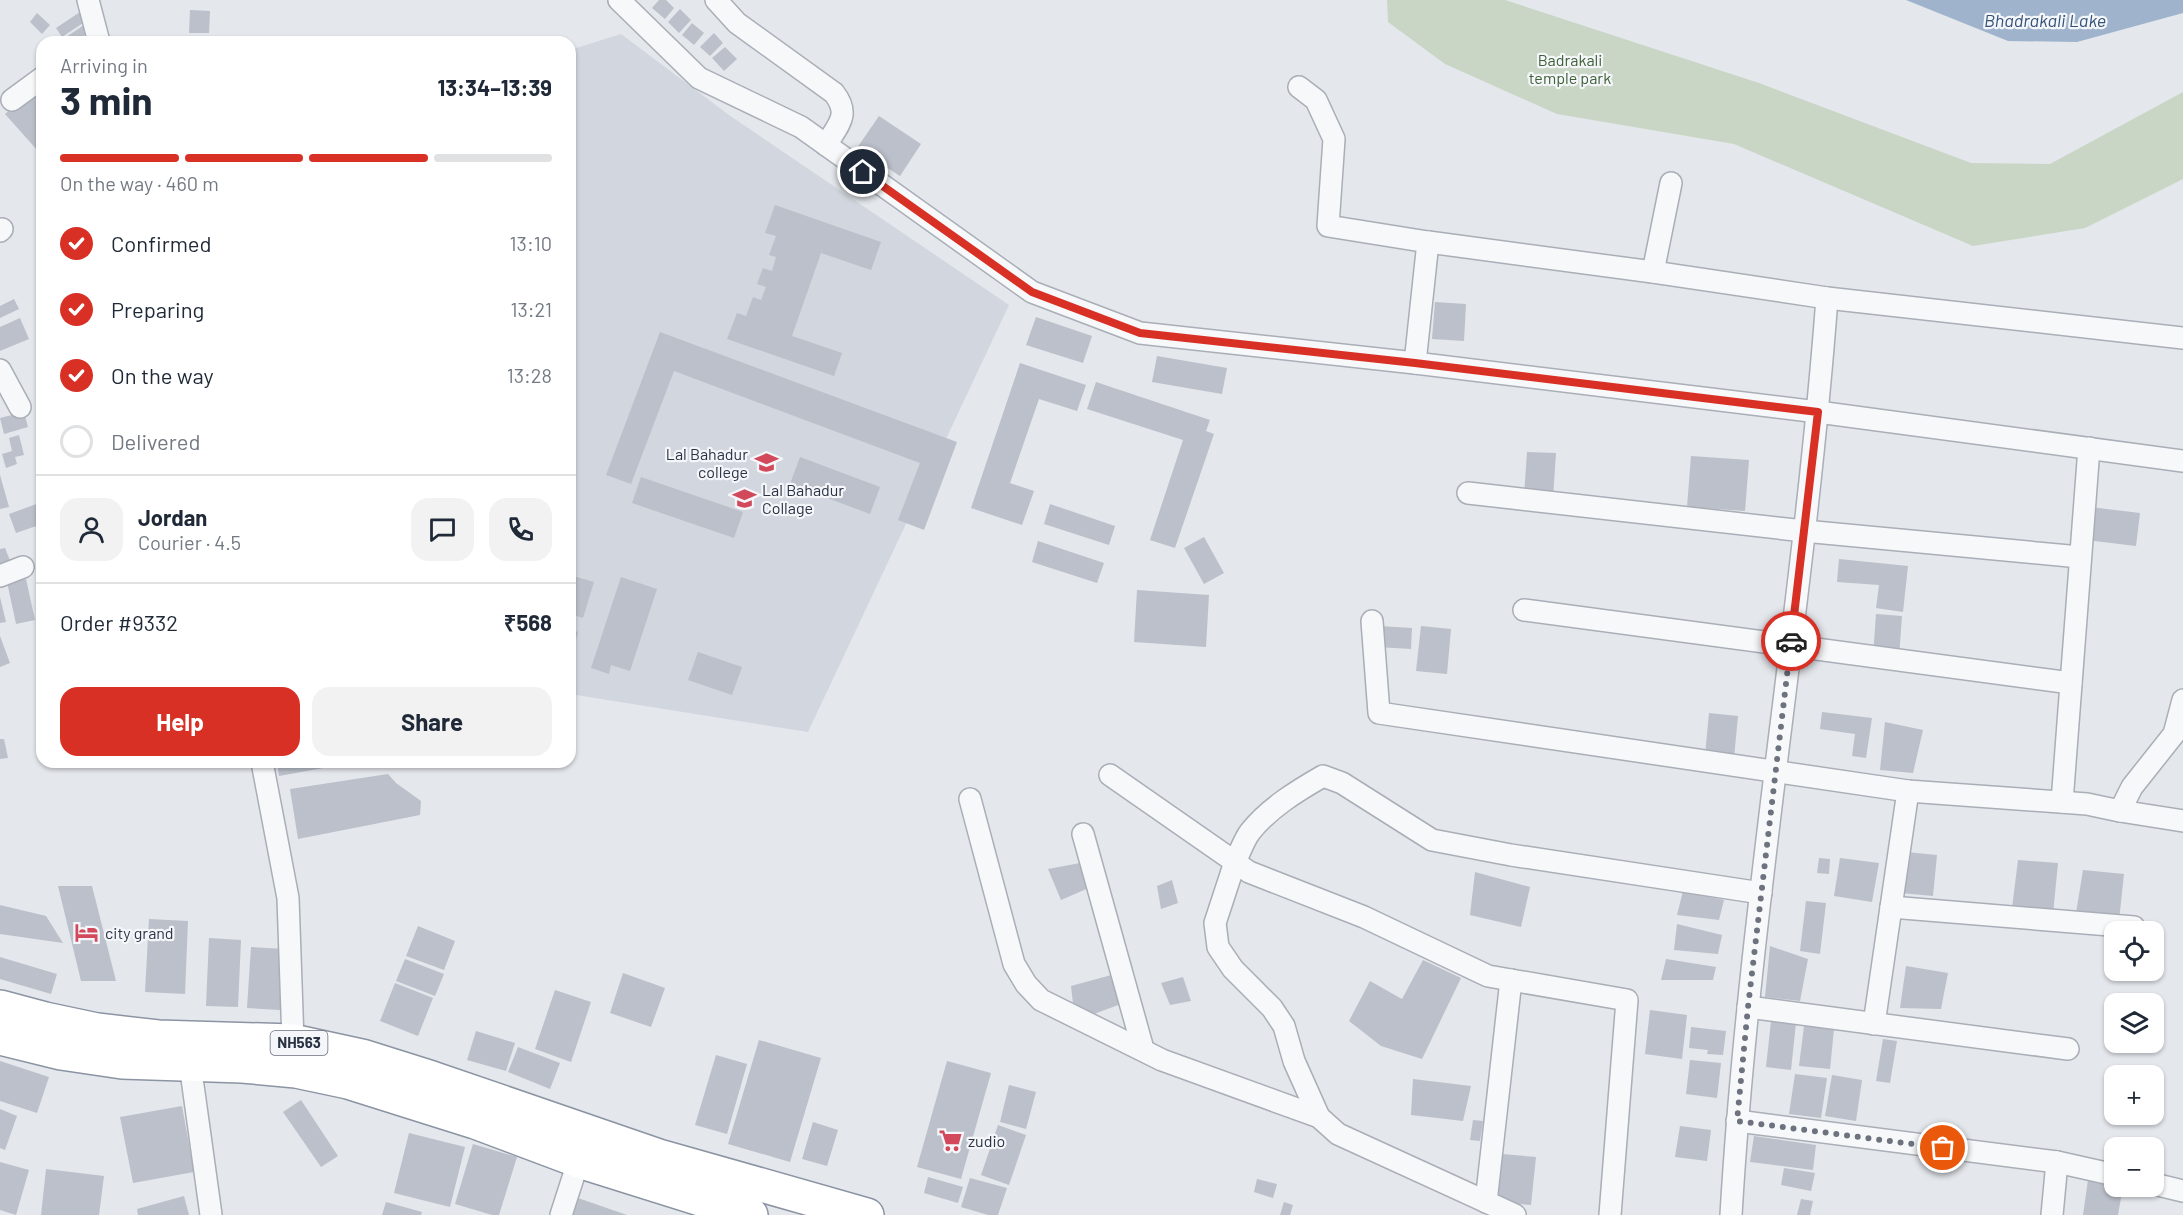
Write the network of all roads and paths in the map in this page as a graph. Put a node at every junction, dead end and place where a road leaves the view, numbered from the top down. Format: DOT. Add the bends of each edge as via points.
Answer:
graph roads {
  1 [pos="88,0"];
  2 [pos="619,0"];
  3 [pos="716,0"];
  4 [pos="96,36"];
  5 [pos="36,82"];
  6 [pos="1299,87"];
  7 [pos="12,100"];
  8 [pos="826,145"];
  9 [pos="1671,183"];
  10 [pos="1428,242"];
  11 [pos="1653,272"];
  12 [pos="1827,298"];
  13 [pos="2183,338"];
  14 [pos="1415,363"];
  15 [pos="0,370"];
  16 [pos="20,407"];
  17 [pos="1818,412"];
  18 [pos="2089,448"];
  19 [pos="2183,461"];
  20 [pos="1468,493"];
  21 [pos="1804,531"];
  22 [pos="2080,556"];
  23 [pos="23,567"];
  24 [pos="0,576"];
  25 [pos="1524,610"];
  26 [pos="1372,621"];
  27 [pos="1791,646"];
  28 [pos="2071,683"];
  29 [pos="2183,700"];
  30 [pos="263,768"];
  31 [pos="1776,772"];
  32 [pos="1110,775"];
  33 [pos="1908,792"];
  34 [pos="970,799"];
  35 [pos="2062,802"];
  36 [pos="2120,811"];
  37 [pos="2183,821"];
  38 [pos="1083,834"];
  39 [pos="1235,862"];
  40 [pos="1761,893"];
  41 [pos="1891,907"];
  42 [pos="2104,925"];
  43 [pos="1511,980"];
  44 [pos="0,1007"];
  45 [pos="1748,1007"];
  46 [pos="1874,1024"];
  47 [pos="0,1038"];
  48 [pos="293,1041"];
  49 [pos="1143,1049"];
  50 [pos="2068,1049"];
  51 [pos="190,1064"];
  52 [pos="1319,1117"];
  53 [pos="1737,1121"];
  54 [pos="584,1147"];
  55 [pos="2057,1162"];
  56 [pos="2104,1173"];
  57 [pos="2164,1186"];
  58 [pos="2183,1191"];
  59 [pos="1486,1202"];
  60 [pos="211,1215"];
  61 [pos="561,1215"];
  62 [pos="751,1215"];
  63 [pos="867,1215"];
  64 [pos="1515,1215"];
  65 [pos="1610,1215"];
  66 [pos="1731,1215"];
  67 [pos="2052,1215"];
  1 -- 4 [label="street"];
  2 -- 8 [label="street" via="699,78 801,127"];
  3 -- 8 [label="street" via="737,23 841,102 843,116"];
  5 -- 7 [label="street"];
  6 -- 10 [label="street" via="1316,100 1334,139 1328,226"];
  8 -- 14 [label="street" via="1032,292 1140,333"];
  9 -- 11 [label="street"];
  10 -- 11 [label="street"];
  10 -- 14 [label="street"];
  11 -- 12 [label="street"];
  12 -- 13 [label="street"];
  12 -- 17 [label="street"];
  14 -- 17 [label="street"];
  15 -- 16 [label="street"];
  17 -- 18 [label="street"];
  17 -- 21 [label="street"];
  18 -- 19 [label="street"];
  18 -- 22 [label="street"];
  20 -- 21 [label="street"];
  21 -- 22 [label="street"];
  21 -- 27 [label="street"];
  22 -- 28 [label="street"];
  23 -- 24 [label="street"];
  25 -- 27 [label="street"];
  26 -- 31 [label="street" via="1379,713"];
  27 -- 28 [label="street"];
  27 -- 31 [label="street"];
  28 -- 35 [label="street"];
  29 -- 36 [label="street" via="2174,734 2132,787"];
  30 -- 48 [label="street" via="288,898"];
  31 -- 33 [label="street"];
  31 -- 40 [label="street"];
  32 -- 39 [label="street"];
  33 -- 35 [label="street"];
  33 -- 41 [label="street"];
  34 -- 49 [label="street" via="1014,964 1026,984 1041,999"];
  35 -- 36 [label="street"];
  36 -- 37 [label="street"];
  38 -- 49 [label="street"];
  39 -- 40 [label="street" via="1249,833 1269,813 1323,776 1342,783 1432,840"];
  39 -- 43 [label="street" via="1249,872 1364,917 1488,976"];
  39 -- 52 [label="street" via="1215,923 1218,947 1284,1026 1294,1061"];
  40 -- 45 [label="street"];
  41 -- 42 [label="street"];
  41 -- 46 [label="street"];
  43 -- 59 [label="street"];
  43 -- 65 [label="street" via="1627,1000"];
  44 -- 48 [label="highway, NH563" via="97,1030 158,1037"];
  45 -- 46 [label="street"];
  45 -- 53 [label="street"];
  46 -- 50 [label="street"];
  47 -- 51 [label="highway, NH563" via="122,1062"];
  48 -- 54 [label="highway, NH563" via="415,1073"];
  49 -- 52 [label="street" via="1162,1060"];
  51 -- 54 [label="highway, NH563" via="296,1071 348,1082 475,1122"];
  51 -- 60 [label="street"];
  52 -- 59 [label="street" via="1338,1134"];
  53 -- 55 [label="street"];
  53 -- 66 [label="street"];
  54 -- 61 [label="street"];
  54 -- 62 [label="highway, NH563"];
  54 -- 63 [label="highway, NH563" via="659,1156"];
  55 -- 56 [label="street"];
  55 -- 67 [label="street"];
  57 -- 58 [label="street"];
  59 -- 64 [label="street"];
}
